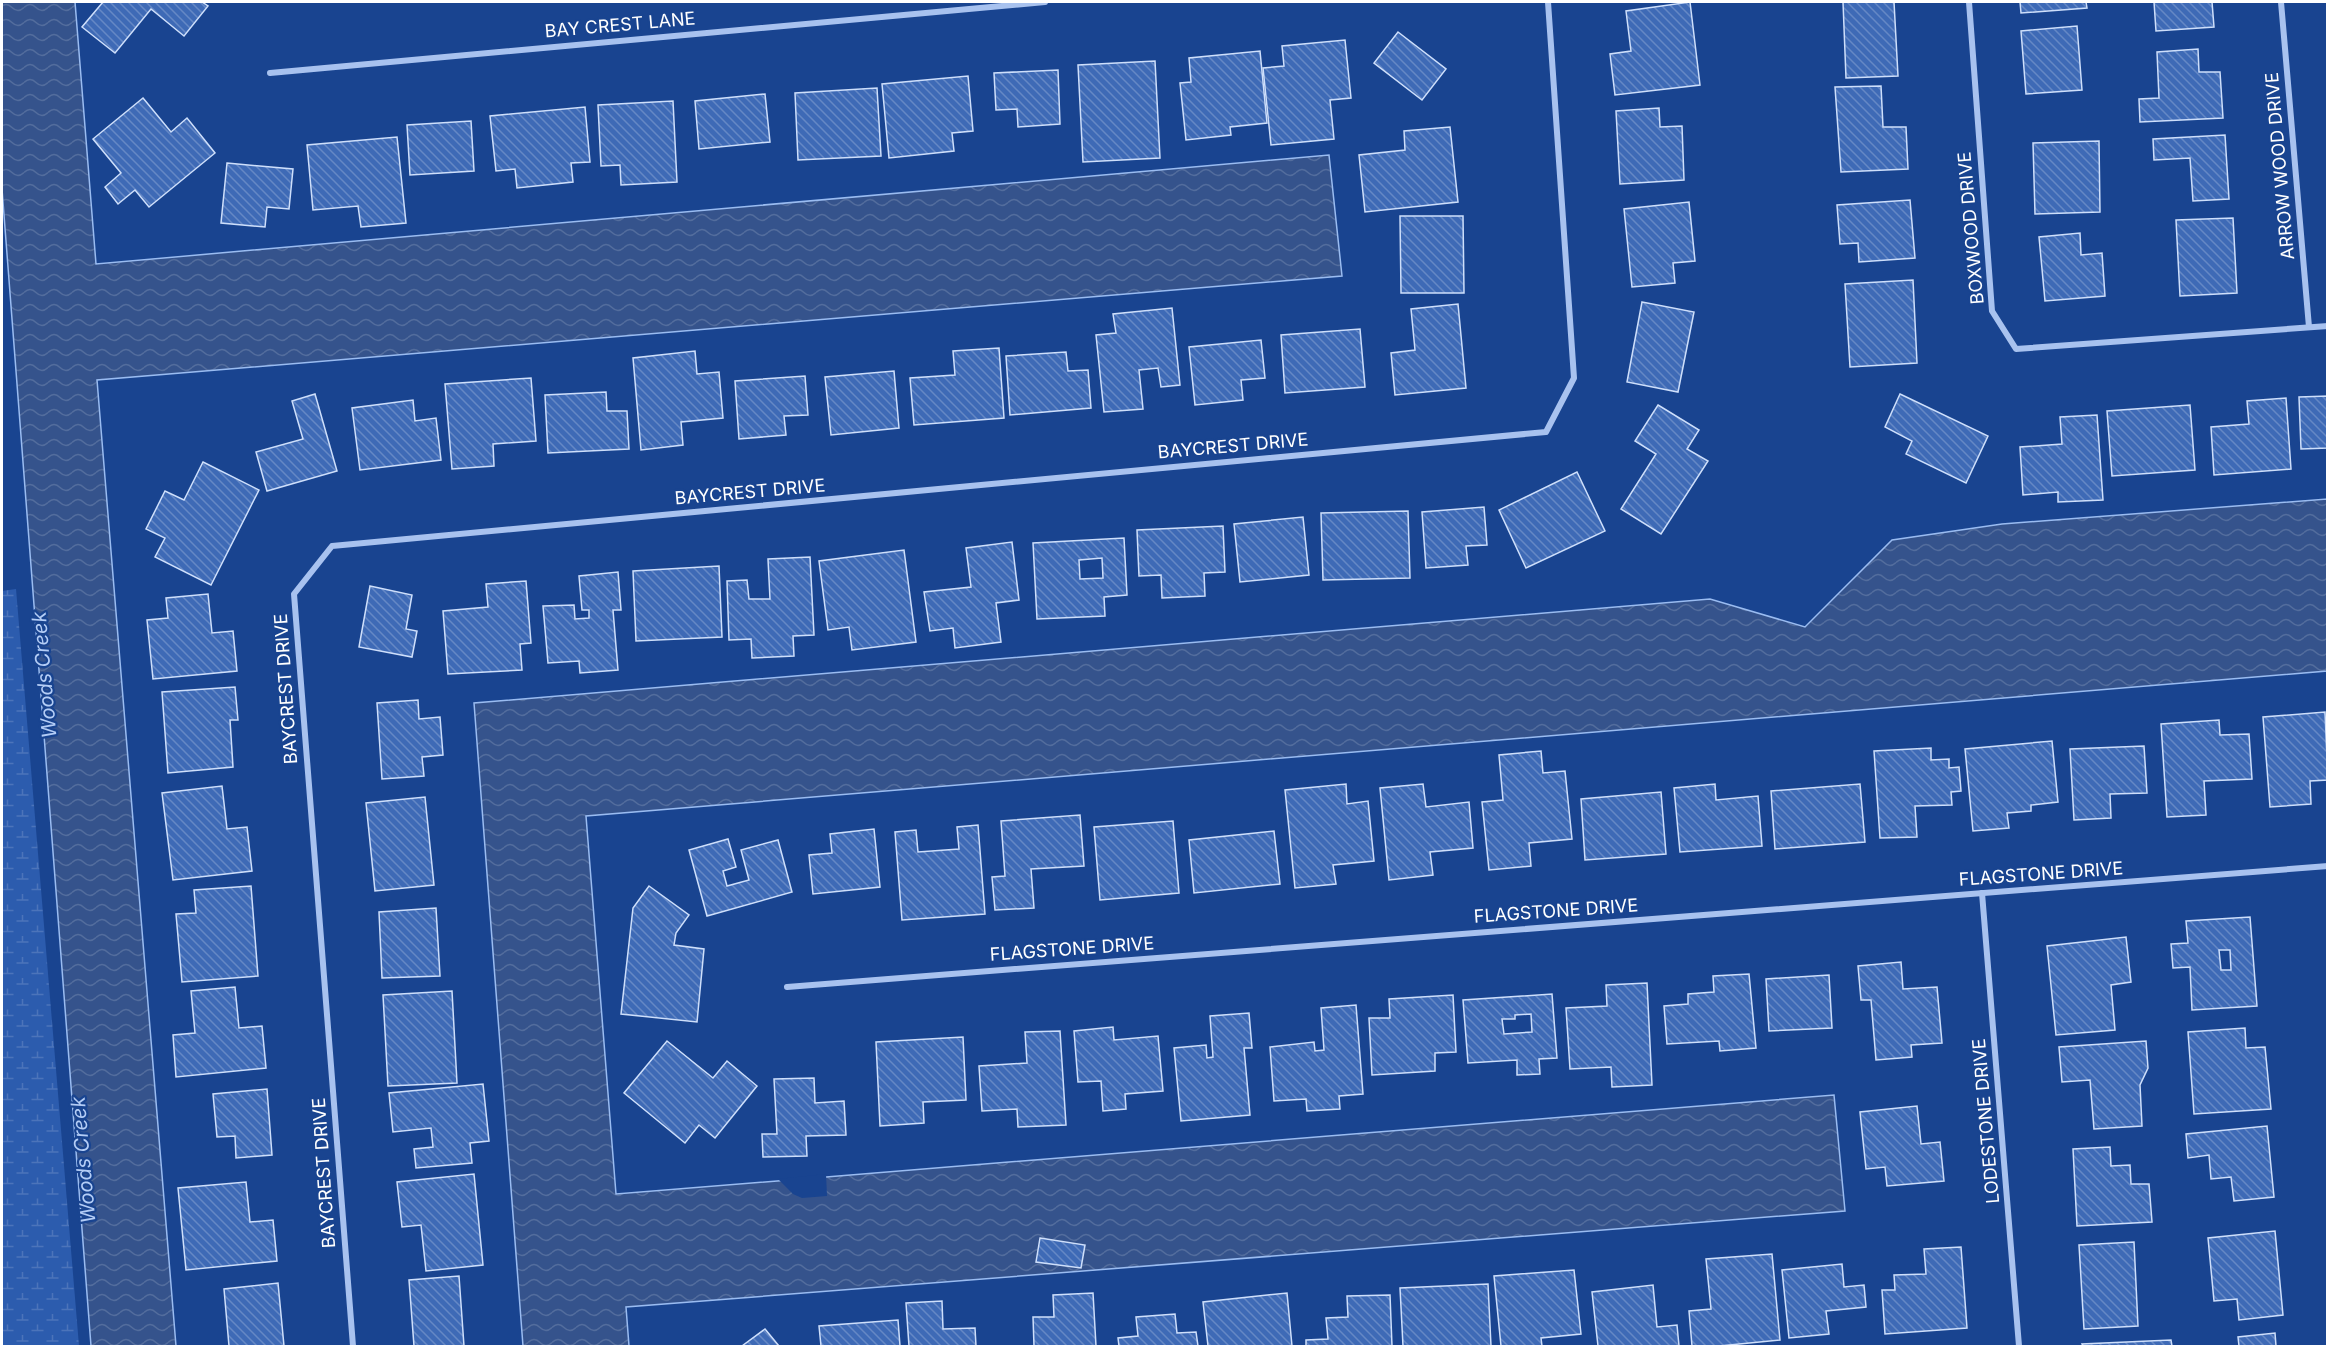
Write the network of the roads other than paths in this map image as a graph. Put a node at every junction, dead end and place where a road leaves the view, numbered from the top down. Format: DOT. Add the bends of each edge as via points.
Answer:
graph roads {
  1 [pos="1045,2"];
  2 [pos="1548,2"];
  3 [pos="1969,2"];
  4 [pos="2281,2"];
  5 [pos="270,73"];
  6 [pos="2328,326"];
  7 [pos="2309,327"];
  8 [pos="2328,867"];
  9 [pos="1982,893"];
  10 [pos="787,987"];
  11 [pos="352,1347"];
  12 [pos="2019,1347"];
  1 -- 5 [label="street, BAY CREST LANE"];
  2 -- 11 [label="street, BAYCREST DRIVE" via="1574,378 1546,432 332,546 294,594"];
  3 -- 7 [label="street, BOXWOOD DRIVE" via="1992,310 2016,349"];
  4 -- 7 [label="street, ARROW WOOD DRIVE"];
  6 -- 7 [label="street, BOXWOOD DRIVE"];
  8 -- 9 [label="street, FLAGSTONE DRIVE"];
  9 -- 10 [label="street, FLAGSTONE DRIVE"];
  9 -- 12 [label="street, LODESTONE DRIVE"];
}
